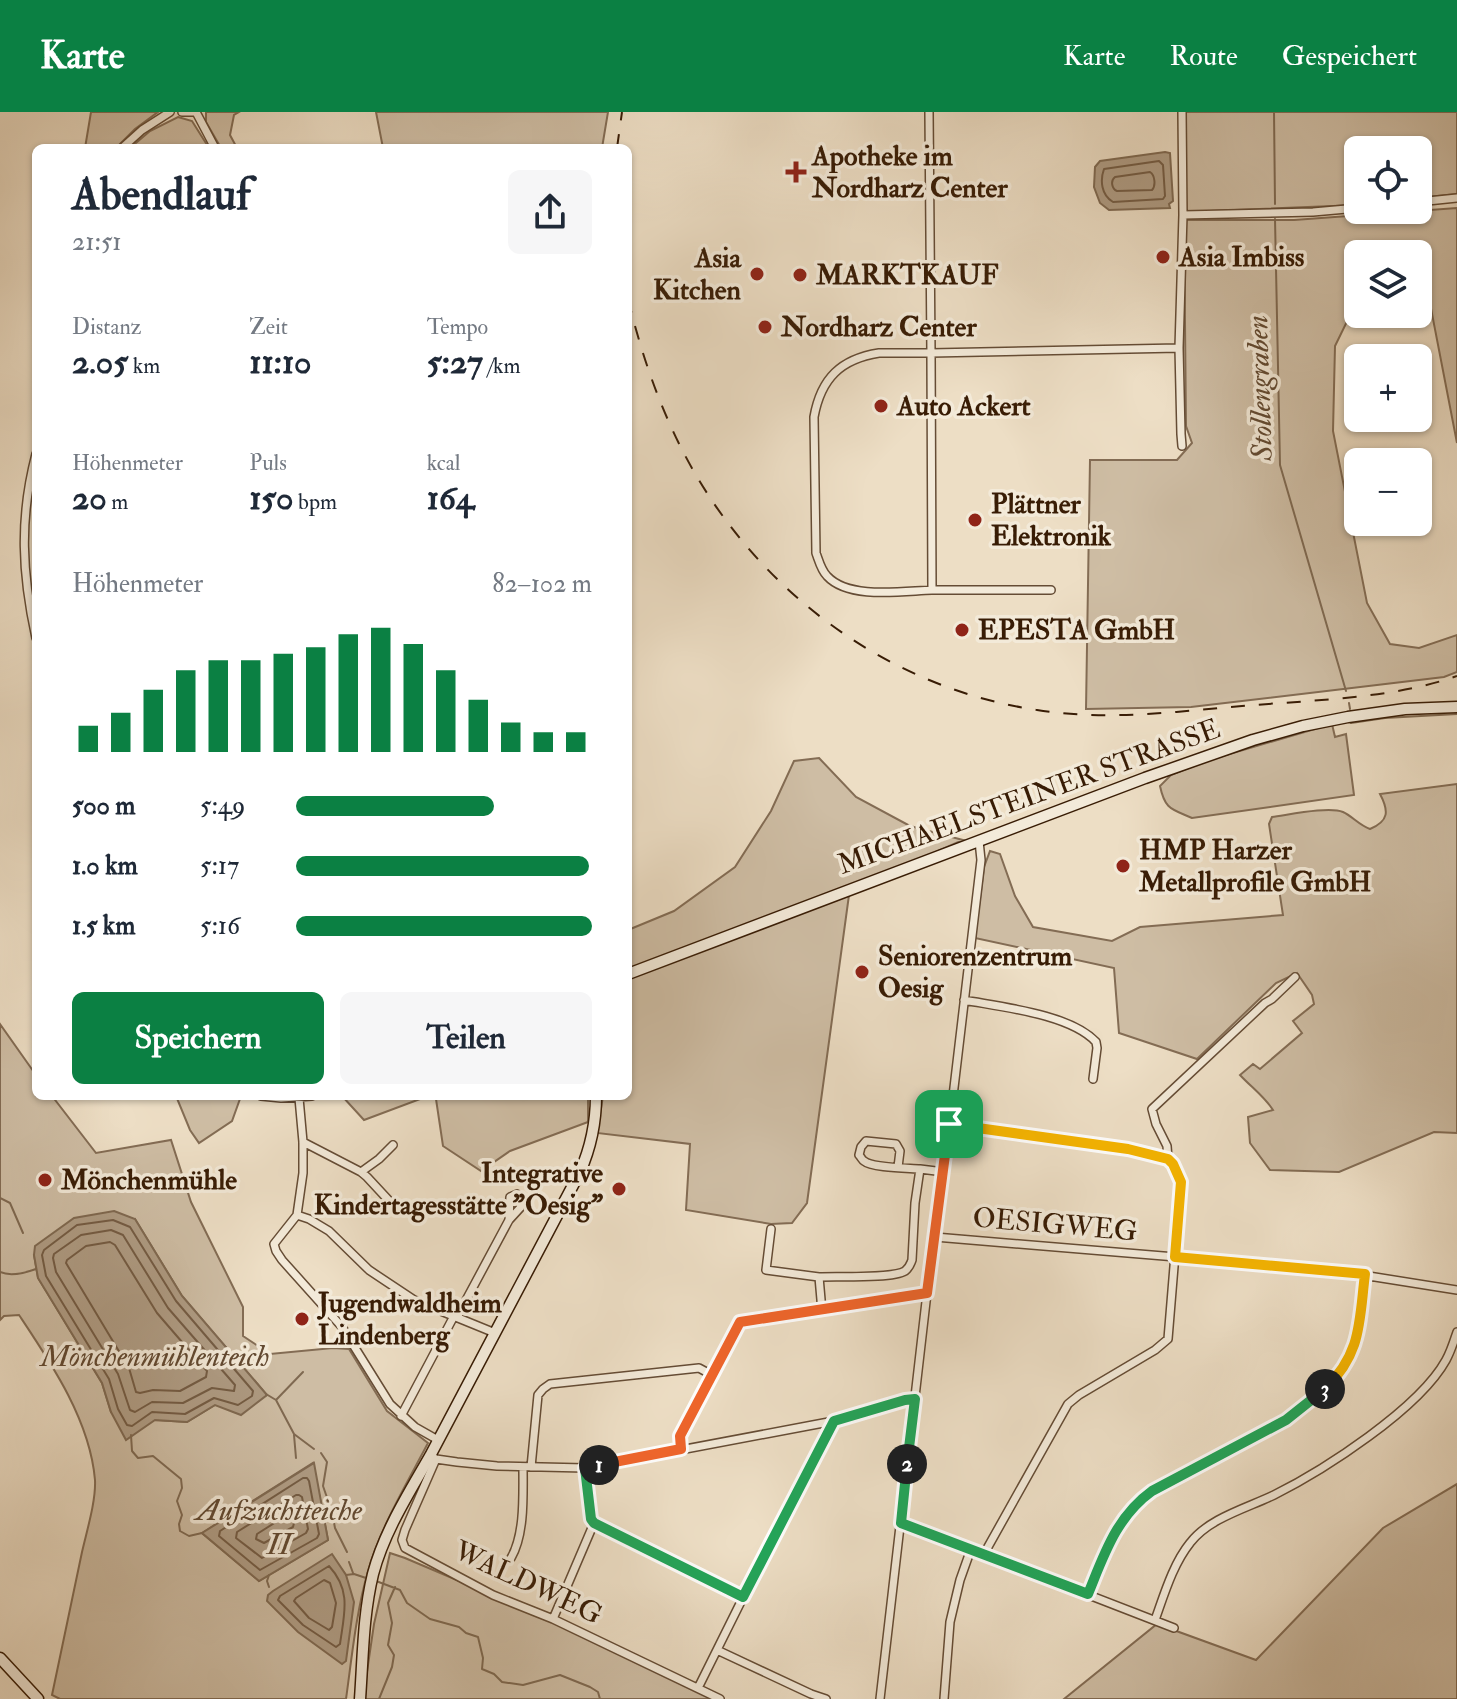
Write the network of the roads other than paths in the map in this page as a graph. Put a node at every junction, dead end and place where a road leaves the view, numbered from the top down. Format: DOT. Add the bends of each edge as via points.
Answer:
graph roads {
  1 [pos="170,112"];
  2 [pos="182,112"];
  3 [pos="196,112"];
  4 [pos="929,112"];
  5 [pos="1182,112"];
  6 [pos="126,144"];
  7 [pos="213,144"];
  8 [pos="1457,198"];
  9 [pos="1432,201"];
  10 [pos="1344,209"];
  11 [pos="1183,215"];
  12 [pos="1179,348"];
  13 [pos="931,353"];
  14 [pos="1182,446"];
  15 [pos="32,473"];
  16 [pos="932,590"];
  17 [pos="1051,590"];
  18 [pos="32,618"];
  19 [pos="1457,707"];
  20 [pos="979,841"];
  21 [pos="632,972"];
  22 [pos="1295,977"];
  23 [pos="964,1000"];
  24 [pos="1093,1079"];
  25 [pos="299,1100"];
  26 [pos="596,1100"];
  27 [pos="949,1124"];
  28 [pos="303,1142"];
  29 [pos="393,1145"];
  30 [pos="1168,1159"];
  31 [pos="898,1167"];
  32 [pos="920,1169"];
  33 [pos="361,1172"];
  34 [pos="944,1172"];
  35 [pos="393,1205"];
  36 [pos="297,1215"];
  37 [pos="509,1220"];
  38 [pos="771,1229"];
  39 [pos="935,1237"];
  40 [pos="1175,1257"];
  41 [pos="1365,1274"];
  42 [pos="819,1277"];
  43 [pos="1457,1290"];
  44 [pos="927,1293"];
  45 [pos="822,1311"];
  46 [pos="456,1316"];
  47 [pos="1457,1332"];
  48 [pos="495,1333"];
  49 [pos="712,1375"];
  50 [pos="915,1399"];
  51 [pos="401,1416"];
  52 [pos="834,1421"];
  53 [pos="681,1449"];
  54 [pos="435,1450"];
  55 [pos="527,1467"];
  56 [pos="585,1468"];
  57 [pos="594,1523"];
  58 [pos="901,1523"];
  59 [pos="971,1549"];
  60 [pos="984,1554"];
  61 [pos="511,1558"];
  62 [pos="1088,1594"];
  63 [pos="743,1597"];
  64 [pos="553,1619"];
  65 [pos="1155,1620"];
  66 [pos="1174,1628"];
  67 [pos="717,1650"];
  68 [pos="0,1658"];
  69 [pos="698,1688"];
  70 [pos="38,1699"];
  71 [pos="360,1699"];
  72 [pos="720,1699"];
  73 [pos="826,1699"];
  74 [pos="880,1699"];
  75 [pos="944,1699"];
  1 -- 6 [label="street"];
  2 -- 3 [label="street"];
  3 -- 7 [label="street"];
  4 -- 13 [label="street"];
  5 -- 11 [label="street"];
  8 -- 9 [label="street"];
  10 -- 11 [label="street"];
  11 -- 12 [label="street"];
  12 -- 13 [label="street"];
  12 -- 14 [label="street"];
  13 -- 16 [label="street"];
  13 -- 16 [label="street" via="879,353 848,361 827,381 814,417 816,553 822,570 850,590"];
  15 -- 18 [label="street" via="23,553"];
  16 -- 17 [label="street"];
  19 -- 20 [label="street, MICHAELSTEINER STRASSE" via="1348,717 1253,740"];
  20 -- 21 [label="street, MICHAELSTEINER STRASSE"];
  20 -- 23 [label="street"];
  22 -- 30 [label="street" via="1152,1109"];
  23 -- 24 [label="street" via="1078,1028 1096,1042"];
  23 -- 27 [label="street"];
  25 -- 28 [label="street"];
  26 -- 48 [label="street" via="587,1155"];
  27 -- 30 [label="street"];
  27 -- 34 [label="street"];
  28 -- 33 [label="street"];
  28 -- 36 [label="street"];
  29 -- 33 [label="street"];
  30 -- 40 [label="street" via="1181,1182"];
  31 -- 31 [label="street" via="864,1162 861,1147 866,1141 896,1144"];
  31 -- 32 [label="street"];
  32 -- 34 [label="street"];
  32 -- 42 [label="street" via="909,1267 888,1275"];
  33 -- 35 [label="street"];
  34 -- 39 [label="street"];
  36 -- 46 [label="street" via="329,1231 398,1290"];
  36 -- 51 [label="street" via="277,1238 276,1251 342,1327"];
  37 -- 46 [label="street"];
  38 -- 42 [label="street" via="766,1270"];
  39 -- 40 [label="street, OESIGWEG"];
  39 -- 44 [label="street"];
  40 -- 41 [label="street, OESIGWEG"];
  40 -- 60 [label="street" via="1168,1339 1068,1404"];
  41 -- 43 [label="street, OESIGWEG"];
  41 -- 62 [label="street" via="1358,1335 1340,1374 1286,1420 1139,1500 1113,1534"];
  42 -- 45 [label="street"];
  44 -- 45 [label="street"];
  44 -- 50 [label="street"];
  45 -- 49 [label="street" via="740,1322"];
  46 -- 48 [label="street"];
  46 -- 51 [label="street"];
  47 -- 65 [label="street" via="1435,1376 1365,1439 1287,1488 1200,1532 1182,1554"];
  48 -- 54 [label="street"];
  49 -- 53 [label="street" via="680,1436"];
  49 -- 55 [label="street" via="699,1368 550,1384 538,1395"];
  50 -- 52 [label="street"];
  50 -- 58 [label="street"];
  51 -- 54 [label="street"];
  52 -- 53 [label="street"];
  52 -- 63 [label="street"];
  53 -- 56 [label="street"];
  54 -- 55 [label="street" via="457,1462"];
  54 -- 64 [label="street, WALDWEG" via="405,1530 405,1548 493,1595"];
  54 -- 71 [label="street" via="388,1535 372,1580"];
  55 -- 56 [label="street"];
  55 -- 61 [label="street" via="517,1547"];
  56 -- 57 [label="street"];
  57 -- 63 [label="street"];
  57 -- 64 [label="street"];
  58 -- 59 [label="street"];
  58 -- 74 [label="street"];
  59 -- 60 [label="street"];
  59 -- 75 [label="street" via="950,1622"];
  60 -- 62 [label="street"];
  62 -- 65 [label="street"];
  63 -- 67 [label="street"];
  64 -- 69 [label="street, WALDWEG"];
  65 -- 66 [label="street"];
  67 -- 69 [label="street"];
  67 -- 73 [label="street"];
  68 -- 70 [label="street"];
  69 -- 72 [label="street, WALDWEG"];
}
